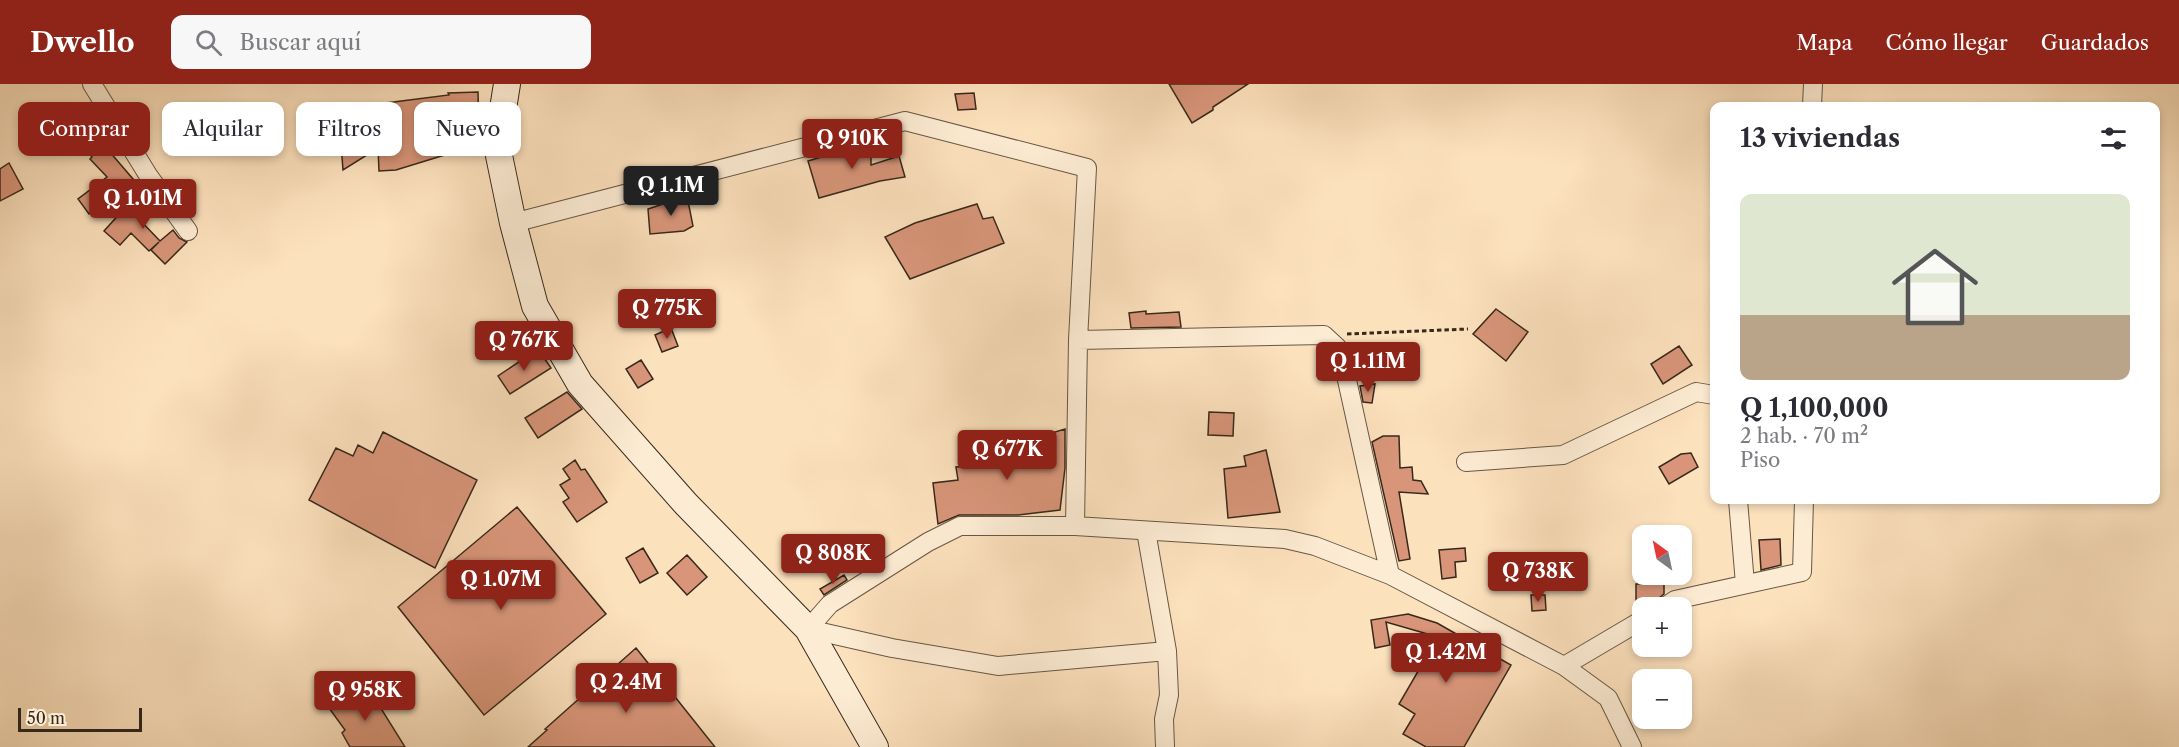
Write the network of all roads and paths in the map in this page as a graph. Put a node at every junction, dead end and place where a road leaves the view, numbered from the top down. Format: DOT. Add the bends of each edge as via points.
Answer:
graph roads {
  1 [pos="92,84"];
  2 [pos="507,84"];
  3 [pos="1813,84"];
  4 [pos="1812,102"];
  5 [pos="513,223"];
  6 [pos="188,231"];
  7 [pos="1468,329"];
  8 [pos="1324,336"];
  9 [pos="1078,340"];
  10 [pos="1710,386"];
  11 [pos="1696,392"];
  12 [pos="1710,394"];
  13 [pos="1466,462"];
  14 [pos="1738,504"];
  15 [pos="1804,504"];
  16 [pos="1075,526"];
  17 [pos="1146,531"];
  18 [pos="1390,575"];
  19 [pos="1745,584"];
  20 [pos="1689,597"];
  21 [pos="1632,627"];
  22 [pos="808,629"];
  23 [pos="1167,651"];
  24 [pos="1564,666"];
  25 [pos="875,747"];
  26 [pos="1164,747"];
  27 [pos="1632,747"];
  1 -- 6 [label="street"];
  2 -- 5 [label="street" via="497,146"];
  3 -- 4 [label="street"];
  5 -- 9 [label="street" via="905,121 1087,168"];
  5 -- 22 [label="street" via="535,306 580,384 686,504"];
  7 -- 8 [label="path"];
  8 -- 9 [label="street"];
  8 -- 18 [label="street" via="1337,347 1343,362"];
  9 -- 16 [label="street"];
  10 -- 11 [label="street"];
  11 -- 12 [label="street"];
  11 -- 13 [label="street" via="1563,455"];
  14 -- 19 [label="street"];
  15 -- 19 [label="street" via="1802,572"];
  16 -- 17 [label="street"];
  16 -- 22 [label="street" via="960,526 830,604"];
  17 -- 18 [label="street" via="1285,539 1315,546"];
  17 -- 23 [label="street"];
  18 -- 24 [label="street"];
  19 -- 20 [label="street"];
  21 -- 24 [label="street"];
  22 -- 23 [label="street" via="998,666"];
  22 -- 25 [label="street"];
  23 -- 26 [label="street" via="1169,695"];
  24 -- 27 [label="street" via="1608,698"];
}
